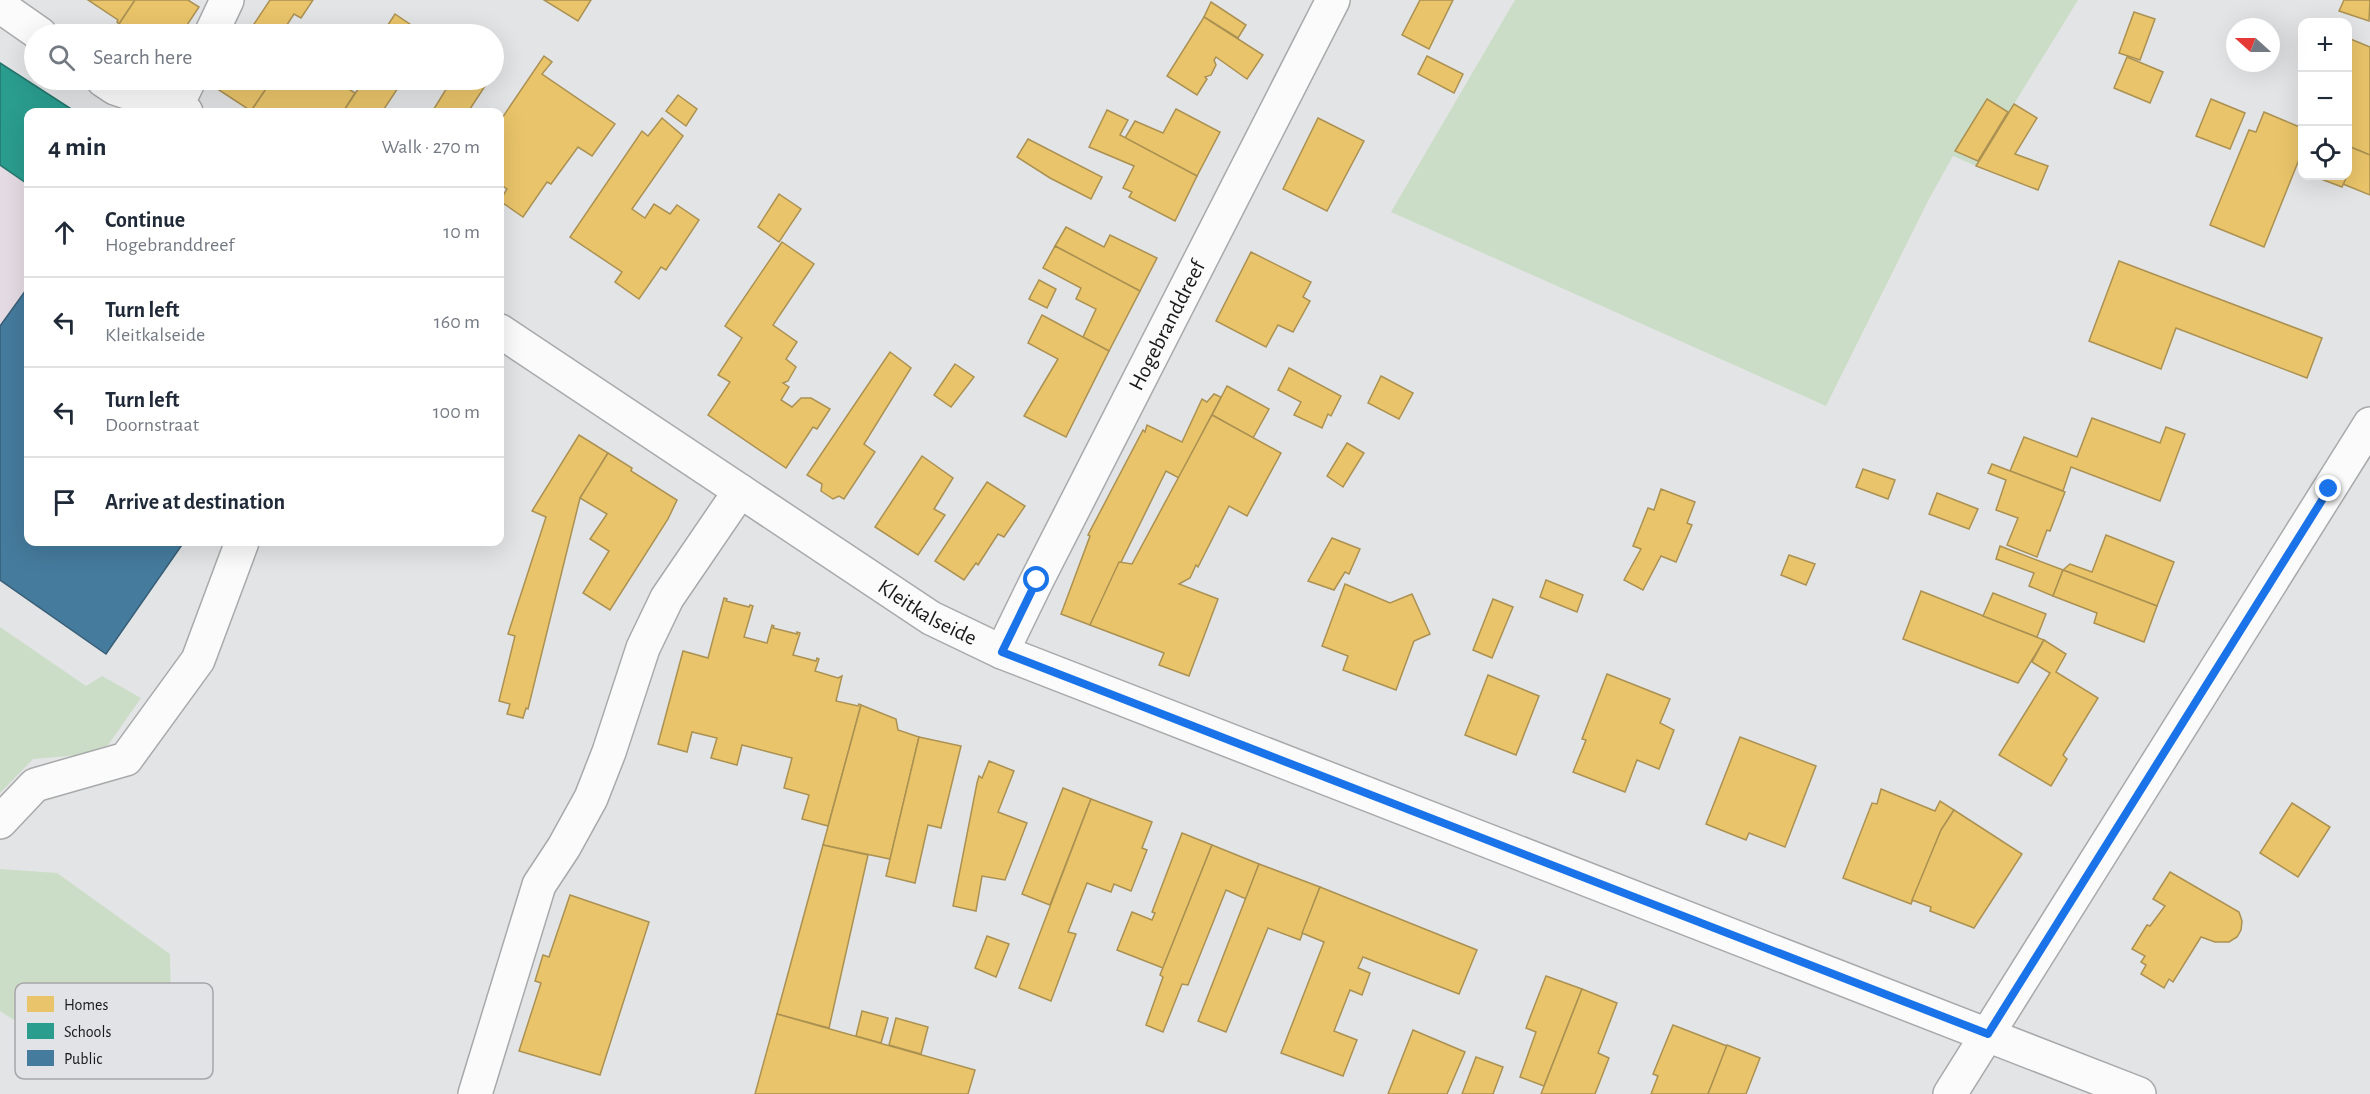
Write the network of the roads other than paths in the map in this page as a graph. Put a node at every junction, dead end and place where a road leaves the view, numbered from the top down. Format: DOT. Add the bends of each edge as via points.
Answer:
graph roads {
  1 [pos="227,0"];
  2 [pos="1333,0"];
  3 [pos="0,6"];
  4 [pos="26,24"];
  5 [pos="215,24"];
  6 [pos="121,90"];
  7 [pos="186,90"];
  8 [pos="172,108"];
  9 [pos="182,108"];
  10 [pos="504,334"];
  11 [pos="2370,424"];
  12 [pos="740,490"];
  13 [pos="241,546"];
  14 [pos="1002,652"];
  15 [pos="0,822"];
  16 [pos="1988,1034"];
  17 [pos="475,1094"];
  18 [pos="1950,1094"];
  19 [pos="2139,1094"];
  1 -- 5 [label="street"];
  2 -- 14 [label="street, Hogebranddreef"];
  3 -- 4 [label="street"];
  6 -- 8 [label="street"];
  7 -- 9 [label="street"];
  10 -- 12 [label="street, Kleitkalseide"];
  11 -- 16 [label="street"];
  12 -- 14 [label="street, Kleitkalseide" via="932,618"];
  12 -- 17 [label="street" via="667,598 643,648 591,798 539,885"];
  13 -- 15 [label="street" via="198,660 126,759 35,785"];
  14 -- 16 [label="street, Kleitkalseide"];
  16 -- 18 [label="street"];
  16 -- 19 [label="street, Kleitkalseide"];
}
